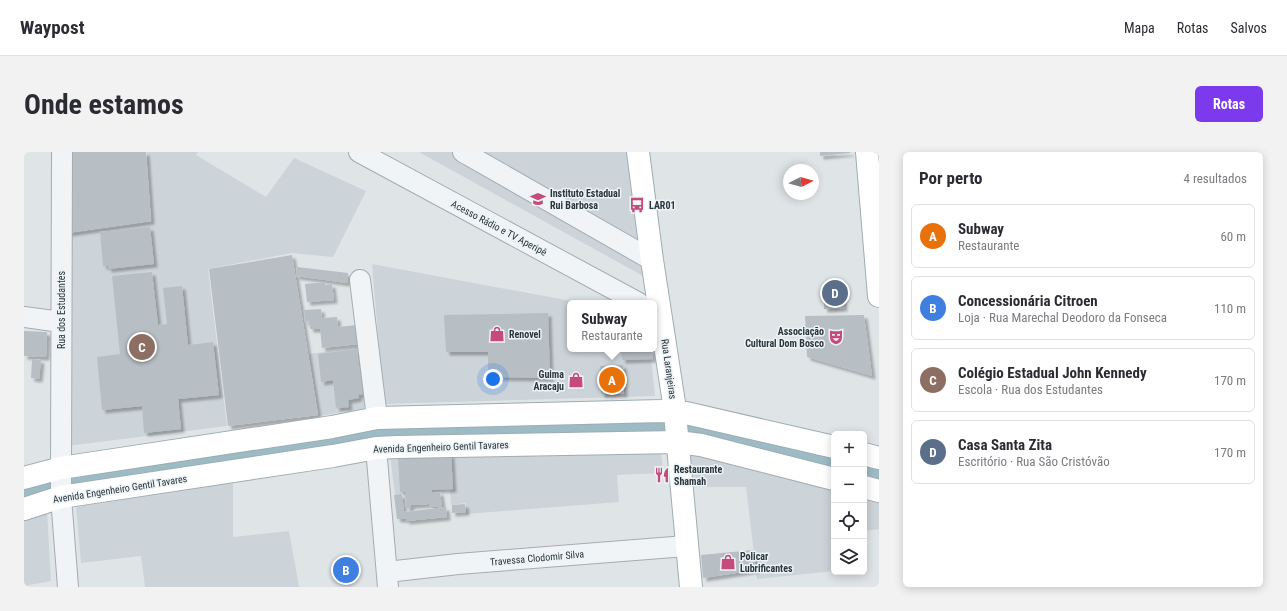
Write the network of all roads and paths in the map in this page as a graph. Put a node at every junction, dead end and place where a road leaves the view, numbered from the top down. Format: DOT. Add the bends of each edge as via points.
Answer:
graph roads {
  1 [pos="62,152"];
  2 [pos="358,152"];
  3 [pos="463,152"];
  4 [pos="638,152"];
  5 [pos="867,152"];
  6 [pos="652,260"];
  7 [pos="360,280"];
  8 [pos="879,296"];
  9 [pos="633,300"];
  10 [pos="656,300"];
  11 [pos="657,313"];
  12 [pos="24,317"];
  13 [pos="61,322"];
  14 [pos="674,415"];
  15 [pos="377,418"];
  16 [pos="677,441"];
  17 [pos="831,446"];
  18 [pos="376,448"];
  19 [pos="867,455"];
  20 [pos="879,458"];
  21 [pos="61,469"];
  22 [pos="24,478"];
  23 [pos="831,478"];
  24 [pos="867,488"];
  25 [pos="879,491"];
  26 [pos="61,496"];
  27 [pos="24,509"];
  28 [pos="686,546"];
  29 [pos="388,580"];
  30 [pos="68,587"];
  31 [pos="690,587"];
  1 -- 13 [label="street, Rua dos Estudantes"];
  2 -- 9 [label="street, Acesso Rádio e TV Aperipê"];
  3 -- 6 [label="street"];
  4 -- 6 [label="main road, Rua Laranjeiras"];
  5 -- 8 [label="main road"];
  6 -- 10 [label="main road, Rua Laranjeiras"];
  7 -- 15 [label="street"];
  11 -- 14 [label="main road, Rua Laranjeiras"];
  12 -- 13 [label="street"];
  13 -- 21 [label="street, Rua dos Estudantes"];
  14 -- 15 [label="main road"];
  14 -- 16 [label="main road, Rua Laranjeiras"];
  14 -- 17 [label="main road" via="686,412"];
  15 -- 21 [label="main road"];
  16 -- 18 [label="main road, Avenida Engenheiro Gentil Tavares"];
  16 -- 23 [label="main road, Avenida Engenheiro Gentil Tavares"];
  16 -- 28 [label="main road, Rua Laranjeiras"];
  18 -- 26 [label="main road, Avenida Engenheiro Gentil Tavares"];
  18 -- 29 [label="street"];
  19 -- 20 [label="main road"];
  21 -- 22 [label="main road"];
  21 -- 26 [label="street, Rua dos Estudantes"];
  24 -- 25 [label="main road"];
  26 -- 27 [label="main road, Avenida Engenheiro Gentil Tavares"];
  26 -- 30 [label="street"];
  28 -- 29 [label="street, Travessa Clodomir Silva" via="458,564"];
  28 -- 31 [label="main road, Rua Laranjeiras"];
}
